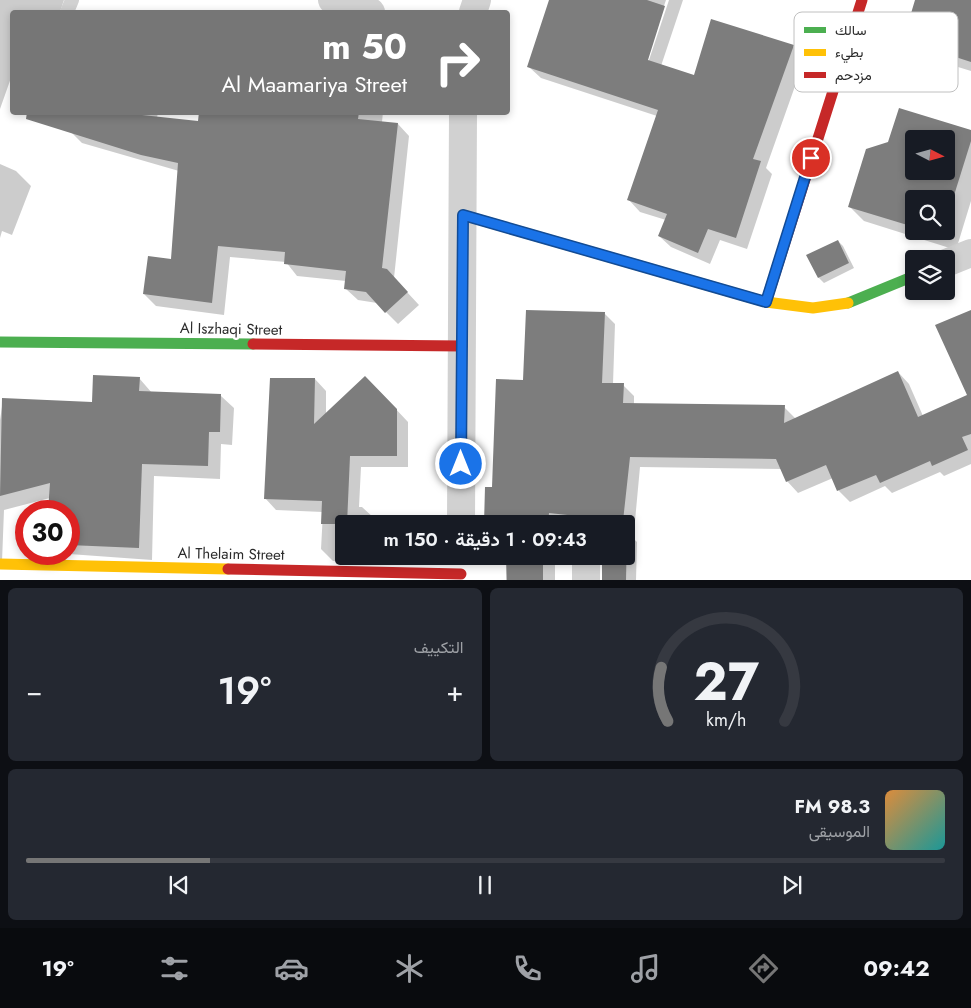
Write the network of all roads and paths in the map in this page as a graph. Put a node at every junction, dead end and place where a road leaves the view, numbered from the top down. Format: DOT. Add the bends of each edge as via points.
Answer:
graph roads {
  1 [pos="332,0"];
  2 [pos="862,0"];
  3 [pos="364,10"];
  4 [pos="858,12"];
  5 [pos="833,92"];
  6 [pos="463,115"];
  7 [pos="463,215"];
  8 [pos="971,253"];
  9 [pos="955,259"];
  10 [pos="905,280"];
  11 [pos="766,302"];
  12 [pos="0,342"];
  13 [pos="462,346"];
  14 [pos="461,515"];
  15 [pos="0,564"];
  16 [pos="586,565"];
  17 [pos="461,570"];
  18 [pos="586,580"];
  1 -- 3 [label="street"];
  2 -- 4 [label="street"];
  5 -- 11 [label="street"];
  6 -- 7 [label="street"];
  7 -- 11 [label="street"];
  7 -- 13 [label="street"];
  8 -- 9 [label="street"];
  10 -- 11 [label="street" via="840,306 819,308"];
  12 -- 13 [label="street, Al Iszhaqi Street"];
  13 -- 14 [label="street"];
  15 -- 17 [label="street, Al Thelaim Street"];
  16 -- 18 [label="street"];
}
